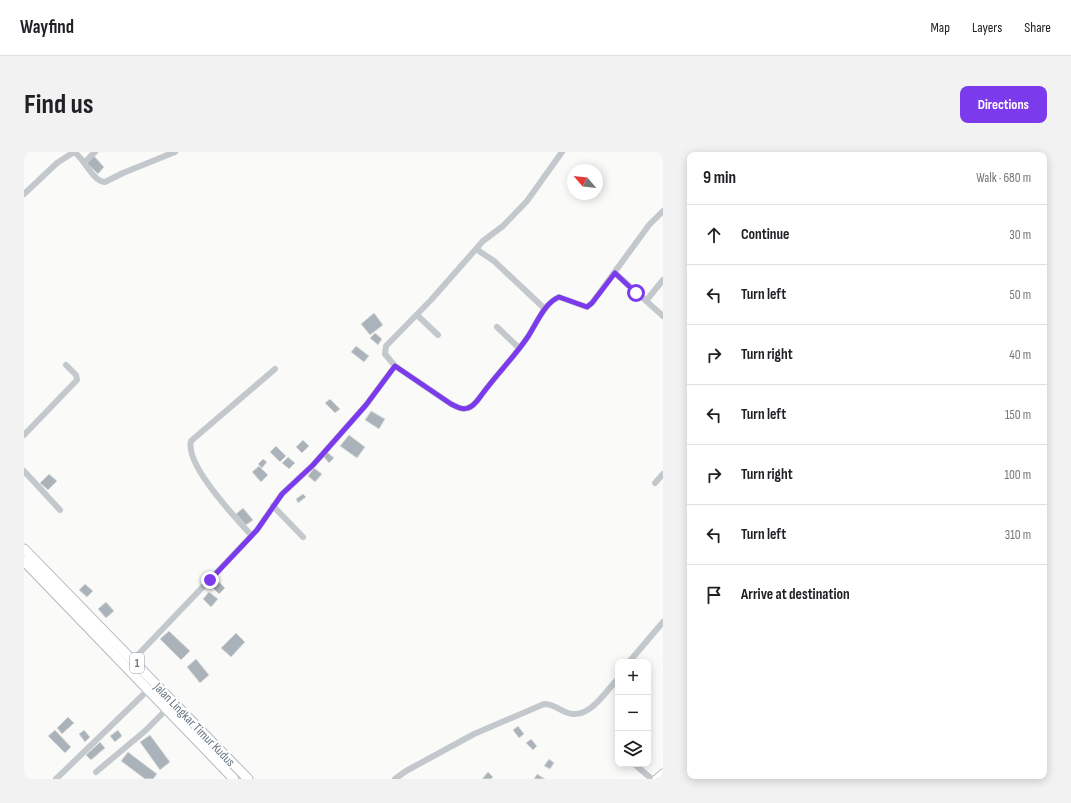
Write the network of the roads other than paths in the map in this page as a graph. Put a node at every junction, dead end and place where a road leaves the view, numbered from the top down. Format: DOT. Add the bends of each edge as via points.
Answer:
graph roads {
  1 [pos="74,152"];
  2 [pos="95,152"];
  3 [pos="175,152"];
  4 [pos="562,152"];
  5 [pos="85,162"];
  6 [pos="24,194"];
  7 [pos="663,211"];
  8 [pos="476,249"];
  9 [pos="615,273"];
  10 [pos="663,280"];
  11 [pos="646,301"];
  12 [pos="545,309"];
  13 [pos="417,315"];
  14 [pos="663,316"];
  15 [pos="497,327"];
  16 [pos="438,335"];
  17 [pos="519,348"];
  18 [pos="66,365"];
  19 [pos="395,366"];
  20 [pos="275,369"];
  21 [pos="24,435"];
  22 [pos="24,471"];
  23 [pos="663,474"];
  24 [pos="655,483"];
  25 [pos="273,506"];
  26 [pos="60,510"];
  27 [pos="251,535"];
  28 [pos="303,537"];
  29 [pos="24,549"];
  30 [pos="24,561"];
  31 [pos="663,622"];
  32 [pos="631,659"];
  33 [pos="133,660"];
  34 [pos="615,682"];
  35 [pos="148,690"];
  36 [pos="167,709"];
  37 [pos="638,767"];
  38 [pos="96,772"];
  39 [pos="663,773"];
  40 [pos="56,779"];
  41 [pos="234,779"];
  42 [pos="248,779"];
  43 [pos="395,779"];
  44 [pos="652,779"];
  45 [pos="656,779"];
  1 -- 5 [label="street"];
  1 -- 6 [label="street" via="57,163"];
  2 -- 5 [label="street"];
  3 -- 5 [label="street" via="105,182 97,177"];
  4 -- 8 [label="street" via="527,201"];
  7 -- 9 [label="street" via="649,225"];
  8 -- 12 [label="street" via="494,261"];
  8 -- 13 [label="street"];
  9 -- 11 [label="street"];
  9 -- 12 [label="street" via="587,307 559,297"];
  10 -- 11 [label="street"];
  11 -- 14 [label="street"];
  12 -- 17 [label="street"];
  13 -- 16 [label="street"];
  13 -- 19 [label="street" via="386,346 385,354"];
  15 -- 17 [label="street"];
  17 -- 19 [label="street" via="475,404 469,408 451,404"];
  18 -- 21 [label="street" via="76,375 77,380"];
  19 -- 25 [label="street" via="366,405"];
  20 -- 27 [label="street" via="191,441 189,448 201,473"];
  22 -- 26 [label="street"];
  23 -- 24 [label="street"];
  25 -- 27 [label="street"];
  25 -- 28 [label="street"];
  27 -- 33 [label="street"];
  29 -- 33 [label="highway, Jalan Lingkar Timur Kudus / 1"];
  30 -- 35 [label="highway, Jalan Lingkar Timur Kudus / 1"];
  31 -- 32 [label="street"];
  33 -- 42 [label="highway, Jalan Lingkar Timur Kudus / 1"];
  34 -- 43 [label="street" via="590,709 574,714 544,704 474,734"];
  35 -- 36 [label="highway, Jalan Lingkar Timur Kudus / 1"];
  35 -- 40 [label="street"];
  36 -- 38 [label="street"];
  36 -- 41 [label="highway, Jalan Lingkar Timur Kudus / 1"];
  37 -- 44 [label="street"];
  39 -- 45 [label="main road"];
}
